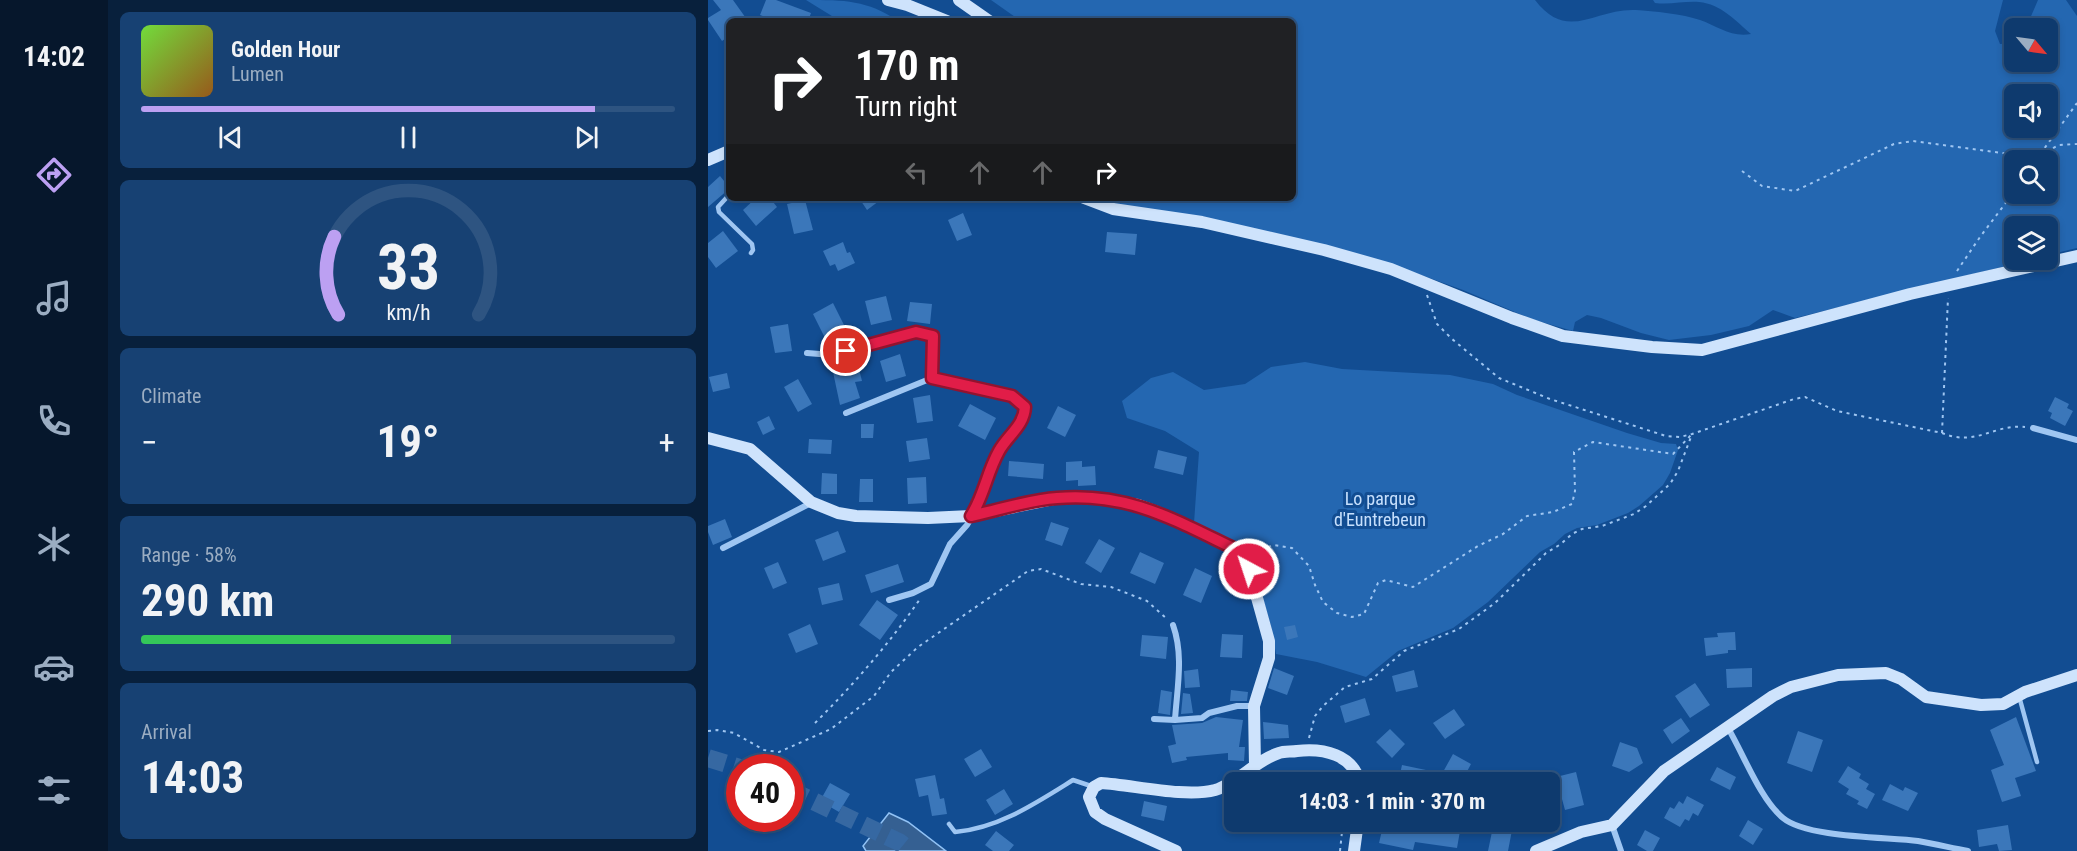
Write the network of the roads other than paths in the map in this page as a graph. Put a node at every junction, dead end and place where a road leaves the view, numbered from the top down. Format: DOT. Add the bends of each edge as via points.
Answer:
graph roads {
  1 [pos="888,0"];
  2 [pos="959,0"];
  3 [pos="939,18"];
  4 [pos="985,18"];
  5 [pos="726,152"];
  6 [pos="708,160"];
  7 [pos="726,198"];
  8 [pos="1092,201"];
  9 [pos="751,253"];
  10 [pos="2077,256"];
  11 [pos="807,353"];
  12 [pos="932,378"];
  13 [pos="846,413"];
  14 [pos="2033,428"];
  15 [pos="708,438"];
  16 [pos="2077,440"];
  17 [pos="812,502"];
  18 [pos="971,516"];
  19 [pos="723,548"];
  20 [pos="889,600"];
  21 [pos="1173,625"];
  22 [pos="2077,675"];
  23 [pos="2019,696"];
  24 [pos="1254,706"];
  25 [pos="1154,719"];
  26 [pos="1175,720"];
  27 [pos="1728,728"];
  28 [pos="2037,762"];
  29 [pos="1255,766"];
  30 [pos="1355,772"];
  31 [pos="1094,787"];
  32 [pos="949,824"];
  33 [pos="1612,825"];
  34 [pos="1357,832"];
  35 [pos="1176,851"];
  36 [pos="1354,851"];
  37 [pos="1536,851"];
  38 [pos="1621,851"];
  39 [pos="1968,851"];
  1 -- 3 [label="street"];
  2 -- 4 [label="street"];
  5 -- 6 [label="street"];
  7 -- 9 [label="lane" via="718,207 719,212 752,244"];
  8 -- 10 [label="street" via="1113,209 1202,222 1391,269 1563,336 1702,350"];
  11 -- 12 [label="street" via="832,355 916,332 933,336"];
  12 -- 13 [label="street"];
  12 -- 18 [label="street" via="1012,396 1025,407 1024,418 991,466 979,505"];
  14 -- 16 [label="street"];
  15 -- 17 [label="street" via="750,449"];
  17 -- 18 [label="street" via="826,510 856,516"];
  17 -- 19 [label="street"];
  18 -- 20 [label="street" via="950,544 931,584"];
  18 -- 24 [label="street" via="1058,498 1099,498 1157,512 1233,548 1243,555 1253,580 1269,641 1269,658"];
  21 -- 26 [label="street" via="1180,666"];
  22 -- 23 [label="street"];
  23 -- 27 [label="street" via="2003,704 1981,705 1926,697 1886,673 1838,675 1791,687"];
  23 -- 28 [label="lane"];
  24 -- 26 [label="street"];
  24 -- 29 [label="street"];
  25 -- 26 [label="street"];
  27 -- 33 [label="street" via="1664,771"];
  27 -- 39 [label="street" via="1765,798 1784,819 1831,833 1919,841"];
  29 -- 30 [label="street" via="1279,753 1322,751 1335,753"];
  29 -- 31 [label="street" via="1216,790 1195,792 1101,783"];
  31 -- 32 [label="lane" via="1072,780 1009,817 955,832"];
  31 -- 35 [label="street" via="1089,797 1095,812"];
  33 -- 37 [label="street" via="1581,832"];
  33 -- 38 [label="street"];
  34 -- 36 [label="street"];
}
